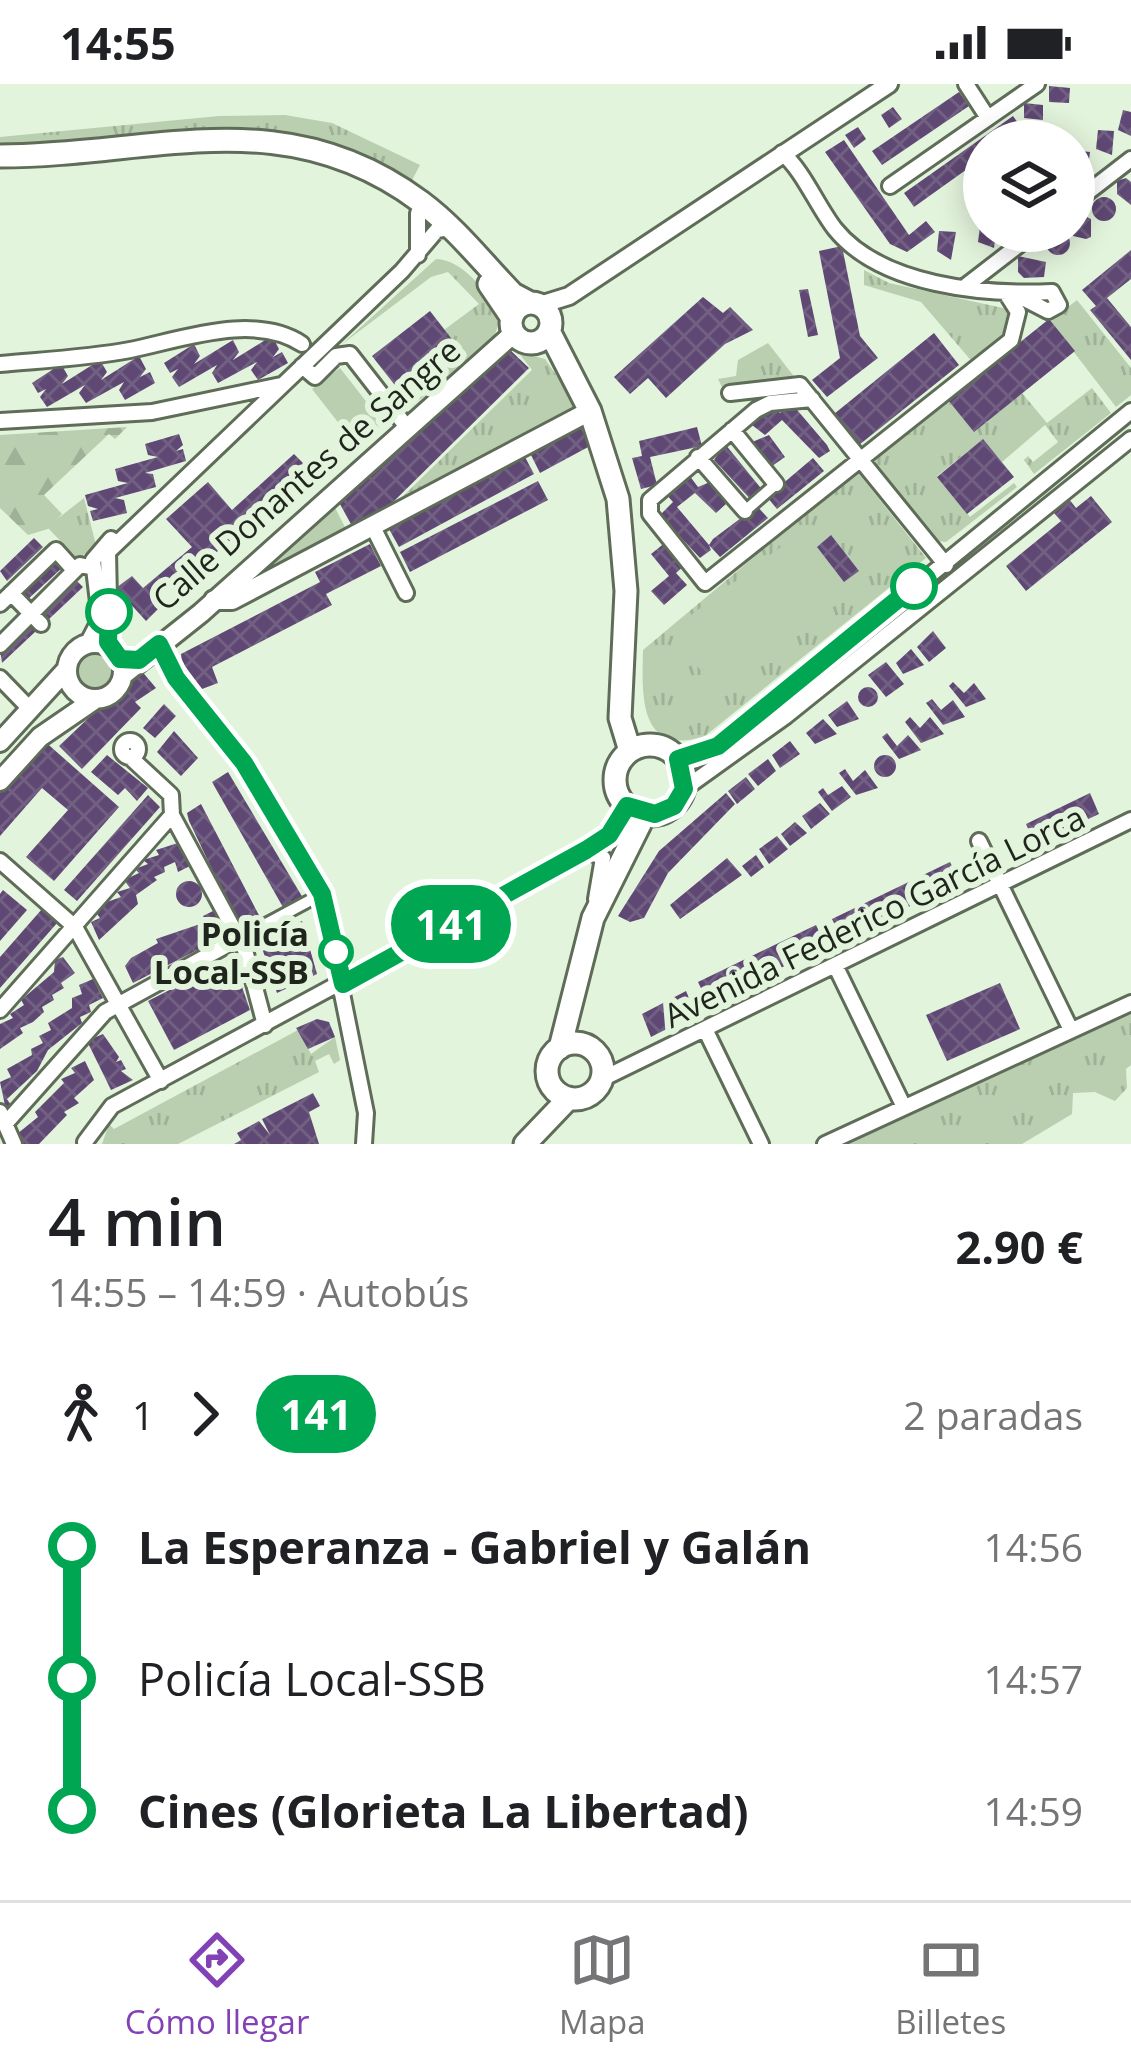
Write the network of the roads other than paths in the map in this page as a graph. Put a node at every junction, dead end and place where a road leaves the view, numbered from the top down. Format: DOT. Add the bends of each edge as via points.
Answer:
graph roads {
  1 [pos="889,84"];
  2 [pos="966,84"];
  3 [pos="1037,84"];
  4 [pos="988,118"];
  5 [pos="0,156"];
  6 [pos="1131,159"];
  7 [pos="789,164"];
  8 [pos="0,167"];
  9 [pos="890,186"];
  10 [pos="1095,186"];
  11 [pos="418,213"];
  12 [pos="441,240"];
  13 [pos="1010,252"];
  14 [pos="967,285"];
  15 [pos="541,321"];
  16 [pos="513,326"];
  17 [pos="329,342"];
  18 [pos="302,344"];
  19 [pos="0,364"];
  20 [pos="302,366"];
  21 [pos="280,386"];
  22 [pos="247,392"];
  23 [pos="730,393"];
  24 [pos="220,399"];
  25 [pos="812,399"];
  26 [pos="236,407"];
  27 [pos="590,411"];
  28 [pos="1131,411"];
  29 [pos="254,412"];
  30 [pos="0,422"];
  31 [pos="406,426"];
  32 [pos="237,429"];
  33 [pos="732,430"];
  34 [pos="1131,439"];
  35 [pos="698,457"];
  36 [pos="859,460"];
  37 [pos="776,484"];
  38 [pos="745,511"];
  39 [pos="135,523"];
  40 [pos="372,524"];
  41 [pos="944,562"];
  42 [pos="94,568"];
  43 [pos="74,570"];
  44 [pos="956,578"];
  45 [pos="406,593"];
  46 [pos="5,598"];
  47 [pos="214,600"];
  48 [pos="35,619"];
  49 [pos="87,644"];
  50 [pos="159,644"];
  51 [pos="0,646"];
  52 [pos="123,661"];
  53 [pos="66,670"];
  54 [pos="0,678"];
  55 [pos="176,678"];
  56 [pos="94,700"];
  57 [pos="30,709"];
  58 [pos="0,742"];
  59 [pos="640,748"];
  60 [pos="130,758"];
  61 [pos="678,759"];
  62 [pos="0,781"];
  63 [pos="684,789"];
  64 [pos="636,810"];
  65 [pos="172,815"];
  66 [pos="1131,820"];
  67 [pos="979,841"];
  68 [pos="586,850"];
  69 [pos="0,861"];
  70 [pos="1000,884"];
  71 [pos="322,894"];
  72 [pos="593,918"];
  73 [pos="75,926"];
  74 [pos="238,939"];
  75 [pos="836,965"];
  76 [pos="343,984"];
  77 [pos="118,1001"];
  78 [pos="1131,1003"];
  79 [pos="0,1010"];
  80 [pos="265,1025"];
  81 [pos="705,1029"];
  82 [pos="1071,1030"];
  83 [pos="569,1046"];
  84 [pos="602,1071"];
  85 [pos="160,1081"];
  86 [pos="560,1092"];
  87 [pos="903,1105"];
  88 [pos="3,1118"];
  89 [pos="532,1137"];
  90 [pos="87,1143"];
  91 [pos="14,1144"];
  92 [pos="66,1144"];
  93 [pos="364,1144"];
  94 [pos="761,1144"];
  95 [pos="825,1144"];
  1 -- 7 [label="street" via="799,142"];
  2 -- 4 [label="street"];
  3 -- 4 [label="street"];
  4 -- 9 [label="street"];
  5 -- 12 [label="main road" via="217,136 275,142 371,170"];
  6 -- 10 [label="street"];
  7 -- 14 [label="street" via="858,254 891,270"];
  7 -- 15 [label="street" via="760,167"];
  8 -- 11 [label="main road" via="244,147 328,164"];
  11 -- 12 [label="main road"];
  11 -- 12 [label="street"];
  12 -- 15 [label="main road"];
  12 -- 16 [label="main road"];
  12 -- 17 [label="street"];
  13 -- 14 [label="street"];
  14 -- 36 [label="street" via="1011,293 1018,313 1011,340"];
  15 -- 16 [label="main road"];
  15 -- 16 [label="main road"];
  15 -- 27 [label="main road"];
  16 -- 31 [label="main road, Calle Donantes de Sangre"];
  17 -- 18 [label="street"];
  17 -- 20 [label="street"];
  18 -- 19 [label="street" via="265,331 178,336 131,350"];
  18 -- 20 [label="street"];
  20 -- 21 [label="street"];
  20 -- 31 [label="street" via="315,377 336,356 350,354"];
  21 -- 22 [label="street"];
  21 -- 29 [label="street"];
  22 -- 24 [label="street"];
  22 -- 29 [label="street"];
  23 -- 25 [label="street" via="800,385"];
  24 -- 26 [label="street"];
  24 -- 30 [label="street"];
  25 -- 33 [label="street" via="770,403"];
  25 -- 36 [label="street"];
  26 -- 29 [label="street"];
  26 -- 32 [label="street"];
  27 -- 40 [label="main road"];
  27 -- 59 [label="main road" via="618,499 626,591 620,718"];
  28 -- 41 [label="street"];
  29 -- 32 [label="street"];
  31 -- 47 [label="main road, Calle Donantes de Sangre"];
  32 -- 39 [label="street"];
  33 -- 35 [label="street"];
  33 -- 37 [label="street"];
  34 -- 44 [label="street"];
  35 -- 36 [label="street" via="650,500 650,514 705,584"];
  35 -- 38 [label="street"];
  36 -- 41 [label="street"];
  37 -- 38 [label="street"];
  39 -- 42 [label="street" via="97,550"];
  39 -- 52 [label="street" via="106,560"];
  40 -- 45 [label="street"];
  40 -- 47 [label="main road" via="232,600"];
  41 -- 44 [label="street"];
  41 -- 61 [label="street" via="728,738"];
  42 -- 43 [label="street" via="86,562"];
  42 -- 49 [label="street" via="100,624"];
  43 -- 46 [label="street" via="56,550"];
  43 -- 48 [label="street"];
  44 -- 63 [label="street"];
  46 -- 48 [label="street"];
  47 -- 50 [label="main road, Calle Donantes de Sangre"];
  48 -- 51 [label="street"];
  49 -- 52 [label="main road"];
  49 -- 53 [label="main road"];
  50 -- 52 [label="main road, Calle Donantes de Sangre"];
  50 -- 55 [label="street"];
  52 -- 55 [label="street"];
  52 -- 56 [label="main road" via="116,690"];
  53 -- 56 [label="main road" via="77,694"];
  53 -- 57 [label="main road"];
  54 -- 57 [label="street"];
  55 -- 71 [label="street" via="244,763"];
  56 -- 62 [label="main road" via="40,737"];
  57 -- 58 [label="main road"];
  59 -- 61 [label="main road"];
  59 -- 64 [label="main road" via="615,778"];
  60 -- 65 [label="street" via="171,795"];
  61 -- 63 [label="main road"];
  63 -- 64 [label="main road" via="665,812"];
  64 -- 68 [label="street"];
  64 -- 72 [label="main road"];
  65 -- 73 [label="street"];
  65 -- 74 [label="street"];
  66 -- 70 [label="street, Avenida Federico García Lorca"];
  67 -- 70 [label="street"];
  68 -- 72 [label="street" via="603,858"];
  68 -- 76 [label="street"];
  69 -- 73 [label="street"];
  70 -- 75 [label="street, Avenida Federico García Lorca"];
  70 -- 82 [label="street"];
  71 -- 74 [label="street"];
  71 -- 76 [label="street"];
  72 -- 83 [label="main road" via="568,1017"];
  73 -- 77 [label="street"];
  73 -- 79 [label="street"];
  74 -- 77 [label="street"];
  74 -- 80 [label="street"];
  75 -- 81 [label="street, Avenida Federico García Lorca"];
  75 -- 87 [label="street"];
  76 -- 80 [label="street"];
  76 -- 93 [label="street" via="366,1113"];
  77 -- 85 [label="street"];
  77 -- 88 [label="street"];
  78 -- 82 [label="street"];
  80 -- 85 [label="street"];
  81 -- 84 [label="street, Avenida Federico García Lorca"];
  81 -- 94 [label="street"];
  82 -- 87 [label="street"];
  83 -- 84 [label="main road" via="590,1047"];
  83 -- 86 [label="main road" via="548,1066"];
  84 -- 86 [label="main road" via="585,1097"];
  85 -- 90 [label="street" via="112,1106"];
  86 -- 89 [label="main road"];
  87 -- 95 [label="street"];
  88 -- 91 [label="street"];
  90 -- 92 [label="street"];
}
